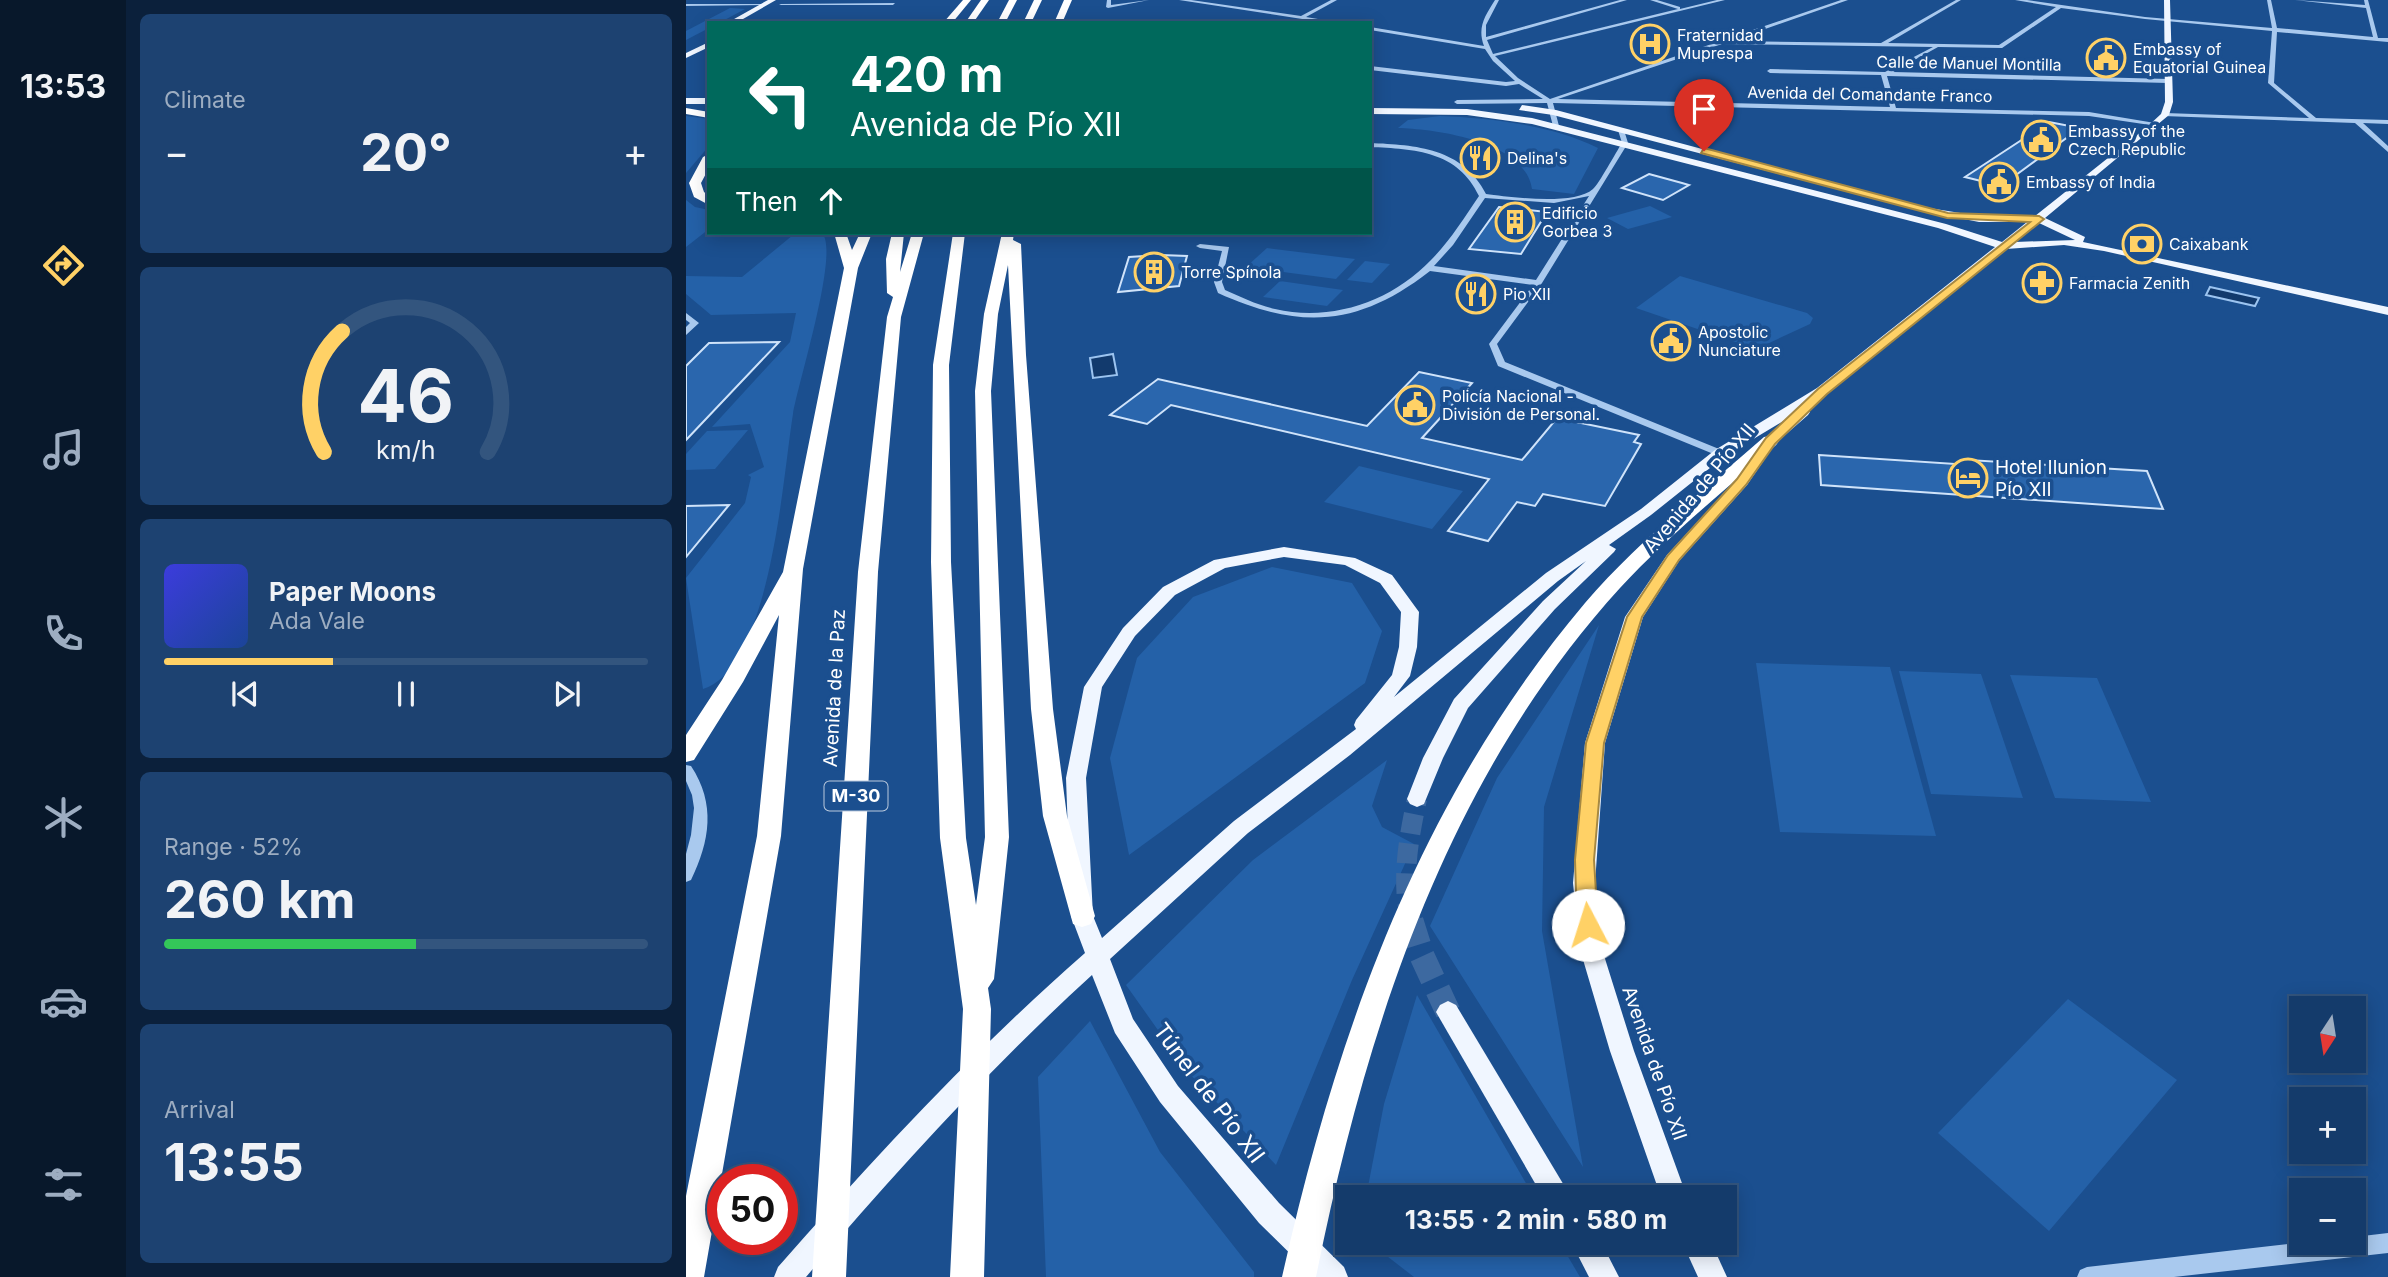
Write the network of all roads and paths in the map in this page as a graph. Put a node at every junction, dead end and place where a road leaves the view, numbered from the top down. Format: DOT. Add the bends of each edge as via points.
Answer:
graph roads {
  1 [pos="773,0"];
  2 [pos="789,0"];
  3 [pos="967,0"];
  4 [pos="985,0"];
  5 [pos="1013,0"];
  6 [pos="1038,0"];
  7 [pos="1068,0"];
  8 [pos="1076,0"];
  9 [pos="1109,0"];
  10 [pos="1147,0"];
  11 [pos="1181,0"];
  12 [pos="1335,0"];
  13 [pos="1497,0"];
  14 [pos="1625,0"];
  15 [pos="1651,0"];
  16 [pos="1723,0"];
  17 [pos="1846,0"];
  18 [pos="1959,0"];
  19 [pos="2017,0"];
  20 [pos="2166,0"];
  21 [pos="2269,0"];
  22 [pos="2297,0"];
  23 [pos="1204,1"];
  24 [pos="2367,3"];
  25 [pos="893,4"];
  26 [pos="686,5"];
  27 [pos="763,5"];
  28 [pos="781,5"];
  29 [pos="2060,6"];
  30 [pos="1678,9"];
  31 [pos="1076,11"];
  32 [pos="1302,17"];
  33 [pos="2167,20"];
  34 [pos="734,21"];
  35 [pos="751,21"];
  36 [pos="949,21"];
  37 [pos="970,21"];
  38 [pos="1002,21"];
  39 [pos="1028,21"];
  40 [pos="1059,21"];
  41 [pos="1320,21"];
  42 [pos="1372,28"];
  43 [pos="2275,30"];
  44 [pos="707,35"];
  45 [pos="1484,39"];
  46 [pos="2376,39"];
  47 [pos="2388,40"];
  48 [pos="1721,42"];
  49 [pos="1881,45"];
  50 [pos="686,46"];
  51 [pos="707,46"];
  52 [pos="1939,46"];
  53 [pos="1486,48"];
  54 [pos="1494,55"];
  55 [pos="686,56"];
  56 [pos="1372,68"];
  57 [pos="1770,71"];
  58 [pos="1884,75"];
  59 [pos="2168,81"];
  60 [pos="1519,82"];
  61 [pos="686,101"];
  62 [pos="707,101"];
  63 [pos="1550,101"];
  64 [pos="1372,102"];
  65 [pos="1457,102"];
  66 [pos="1893,109"];
  67 [pos="686,110"];
  68 [pos="1372,111"];
  69 [pos="707,112"];
  70 [pos="1553,112"];
  71 [pos="2165,115"];
  72 [pos="2315,120"];
  73 [pos="2357,121"];
  74 [pos="2388,122"];
  75 [pos="2155,125"];
  76 [pos="1556,126"];
  77 [pos="1621,130"];
  78 [pos="1625,144"];
  79 [pos="1372,145"];
  80 [pos="2388,150"];
  81 [pos="707,162"];
  82 [pos="1826,183"];
  83 [pos="1595,190"];
  84 [pos="1483,196"];
  85 [pos="1880,198"];
  86 [pos="707,200"];
  87 [pos="1552,203"];
  88 [pos="1979,219"];
  89 [pos="2039,219"];
  90 [pos="1577,220"];
  91 [pos="1966,234"];
  92 [pos="841,235"];
  93 [pos="865,235"];
  94 [pos="898,235"];
  95 [pos="917,235"];
  96 [pos="959,235"];
  97 [pos="1008,235"];
  98 [pos="1014,235"];
  99 [pos="2068,239"];
  100 [pos="1200,246"];
  101 [pos="2003,246"];
  102 [pos="851,268"];
  103 [pos="1428,268"];
  104 [pos="1538,284"];
  105 [pos="2388,310"];
  106 [pos="686,316"];
  107 [pos="894,317"];
  108 [pos="686,332"];
  109 [pos="1822,391"];
  110 [pos="1770,441"];
  111 [pos="1720,453"];
  112 [pos="1646,512"];
  113 [pos="793,569"];
  114 [pos="718,700"];
  115 [pos="686,718"];
  116 [pos="1343,750"];
  117 [pos="686,754"];
  118 [pos="686,770"];
  119 [pos="1417,799"];
  120 [pos="686,876"];
  121 [pos="1082,916"];
  122 [pos="977,1009"];
  123 [pos="1448,1012"];
  124 [pos="1551,1185"];
  125 [pos="1670,1185"];
  126 [pos="2388,1243"];
  127 [pos="1592,1255"];
  128 [pos="1702,1255"];
  129 [pos="687,1277"];
  130 [pos="788,1277"];
  131 [pos="830,1277"];
  132 [pos="967,1277"];
  133 [pos="1299,1277"];
  134 [pos="1334,1277"];
  135 [pos="1605,1277"];
  136 [pos="1713,1277"];
  137 [pos="2087,1277"];
  1 -- 27 [label="main road"];
  2 -- 28 [label="main road"];
  3 -- 36 [label="highway"];
  4 -- 37 [label="highway"];
  5 -- 38 [label="highway"];
  6 -- 39 [label="highway"];
  7 -- 40 [label="highway"];
  8 -- 31 [label="highway"];
  9 -- 10 [label="street" via="1108,7 1116,8"];
  11 -- 23 [label="street"];
  12 -- 32 [label="street"];
  13 -- 45 [label="street" via="1483,26"];
  14 -- 45 [label="street"];
  15 -- 30 [label="street"];
  16 -- 30 [label="street"];
  17 -- 48 [label="street"];
  18 -- 49 [label="street"];
  19 -- 29 [label="street"];
  20 -- 33 [label="main road"];
  21 -- 43 [label="street"];
  22 -- 24 [label="street"];
  23 -- 32 [label="street"];
  24 -- 46 [label="street"];
  25 -- 28 [label="street"];
  26 -- 27 [label="street"];
  27 -- 34 [label="main road"];
  28 -- 35 [label="main road"];
  29 -- 33 [label="street"];
  29 -- 52 [label="street" via="2000,47"];
  30 -- 54 [label="street"];
  32 -- 41 [label="street"];
  33 -- 43 [label="street"];
  33 -- 59 [label="main road"];
  42 -- 53 [label="street"];
  43 -- 46 [label="street"];
  43 -- 72 [label="street" via="2271,83"];
  44 -- 50 [label="main road"];
  45 -- 53 [label="street"];
  46 -- 47 [label="street"];
  48 -- 49 [label="street"];
  48 -- 63 [label="street"];
  49 -- 52 [label="street"];
  51 -- 55 [label="main road"];
  52 -- 58 [label="street"];
  53 -- 54 [label="street"];
  54 -- 60 [label="street" via="1499,67"];
  56 -- 60 [label="street"];
  57 -- 58 [label="street, Calle de Manuel Montilla"];
  58 -- 59 [label="street, Calle de Manuel Montilla"];
  58 -- 66 [label="street"];
  59 -- 71 [label="main road"];
  60 -- 63 [label="street"];
  61 -- 62 [label="main road"];
  63 -- 65 [label="street, Avenida del Comandante Franco"];
  63 -- 66 [label="street, Avenida del Comandante Franco"];
  63 -- 70 [label="street"];
  64 -- 65 [label="main road"];
  65 -- 70 [label="main road"];
  66 -- 75 [label="street, Avenida del Comandante Franco" via="2089,114"];
  67 -- 69 [label="highway"];
  68 -- 76 [label="main road" via="1491,114"];
  70 -- 76 [label="street"];
  70 -- 77 [label="main road"];
  71 -- 72 [label="street"];
  71 -- 75 [label="main road, Avenida de Pío XII"];
  72 -- 73 [label="street"];
  73 -- 74 [label="street"];
  73 -- 80 [label="street"];
  75 -- 89 [label="main road, Avenida de Pío XII"];
  76 -- 78 [label="main road"];
  77 -- 78 [label="street"];
  77 -- 82 [label="main road"];
  78 -- 83 [label="street"];
  78 -- 91 [label="main road"];
  79 -- 84 [label="street" via="1413,149 1457,162 1474,175"];
  81 -- 86 [label="highway" via="695,183 698,194"];
  83 -- 87 [label="street"];
  83 -- 90 [label="street"];
  84 -- 87 [label="street"];
  84 -- 103 [label="street"];
  85 -- 88 [label="main road" via="1947,216"];
  87 -- 90 [label="street" via="1570,211"];
  88 -- 89 [label="main road"];
  88 -- 91 [label="main road" via="1967,225"];
  89 -- 99 [label="main road"];
  89 -- 101 [label="main road, Avenida de Pío XII"];
  90 -- 104 [label="street"];
  91 -- 101 [label="main road"];
  92 -- 102 [label="highway"];
  93 -- 102 [label="highway"];
  94 -- 107 [label="highway, M-30" via="893,259"];
  95 -- 107 [label="highway, Avenida de la Paz / M-30"];
  96 -- 122 [label="highway" via="941,365 941,562 953,838"];
  97 -- 122 [label="highway" via="991,314 983,391 997,838"];
  98 -- 121 [label="highway" via="1042,709 1055,816"];
  99 -- 101 [label="main road"];
  99 -- 105 [label="main road"];
  100 -- 103 [label="street" via="1226,249 1218,282 1221,290 1293,316 1342,313 1380,302"];
  101 -- 109 [label="main road, Avenida de Pío XII"];
  102 -- 113 [label="highway"];
  103 -- 104 [label="street"];
  104 -- 111 [label="street" via="1493,344 1501,364"];
  106 -- 108 [label="street" via="695,323"];
  107 -- 131 [label="highway, Avenida de la Paz / M-30" via="868,572"];
  109 -- 110 [label="main road, Avenida de Pío XII"];
  109 -- 111 [label="main road, Avenida de Pío XII"];
  110 -- 125 [label="main road, Avenida de Pío XII" via="1749,473 1673,558 1634,617 1595,743 1584,883 1590,947"];
  110 -- 133 [label="highway" via="1627,568 1537,677 1489,749 1392,948 1345,1089"];
  111 -- 112 [label="main road, Avenida de Pío XII"];
  112 -- 116 [label="main road, Avenida de Pío XII" via="1552,577"];
  112 -- 119 [label="main road, Avenida de Pío XII" via="1549,605 1461,704"];
  113 -- 114 [label="highway"];
  113 -- 129 [label="highway" via="769,836"];
  114 -- 115 [label="highway"];
  114 -- 117 [label="highway"];
  116 -- 121 [label="main road, Túnel de Pío XII" via="1401,676 1410,612 1385,579 1349,561 1284,552 1220,564 1169,591 1129,632 1093,687 1076,778"];
  116 -- 130 [label="main road, Avenida de Pío XII" via="1241,827 1038,1009 888,1161"];
  118 -- 120 [label="street" via="700,791 702,805"];
  121 -- 134 [label="main road, Túnel de Pío XII" via="1123,1025 1169,1094 1269,1213"];
  122 -- 132 [label="highway"];
  123 -- 124 [label="main road"];
  126 -- 137 [label="street"];
  127 -- 135 [label="main road"];
  128 -- 136 [label="main road"];
}
